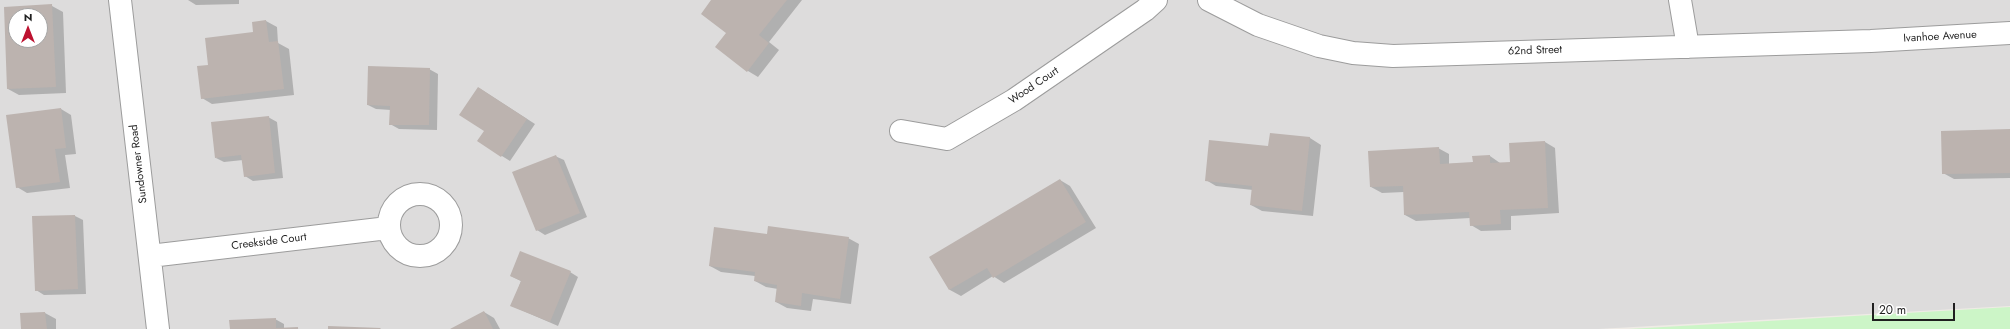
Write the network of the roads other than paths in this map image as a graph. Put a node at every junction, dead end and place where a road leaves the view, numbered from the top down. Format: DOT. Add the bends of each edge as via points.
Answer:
graph roads {
  1 [pos="120,0"];
  2 [pos="1156,0"];
  3 [pos="1209,0"];
  4 [pos="1680,0"];
  5 [pos="2010,33"];
  6 [pos="1871,41"];
  7 [pos="1688,46"];
  8 [pos="902,131"];
  9 [pos="388,228"];
  10 [pos="150,256"];
  11 [pos="158,329"];
  1 -- 10 [label="street, Sundowner Road"];
  2 -- 8 [label="street, Wood Court" via="1014,100 947,139"];
  3 -- 7 [label="street, 62nd Street" via="1251,22 1292,38 1353,53 1393,56"];
  4 -- 7 [label="street"];
  5 -- 6 [label="street, Ivanhoe Avenue"];
  6 -- 7 [label="street, 62nd Street"];
  9 -- 10 [label="street, Creekside Court"];
  10 -- 11 [label="street, Sundowner Road"];
}
